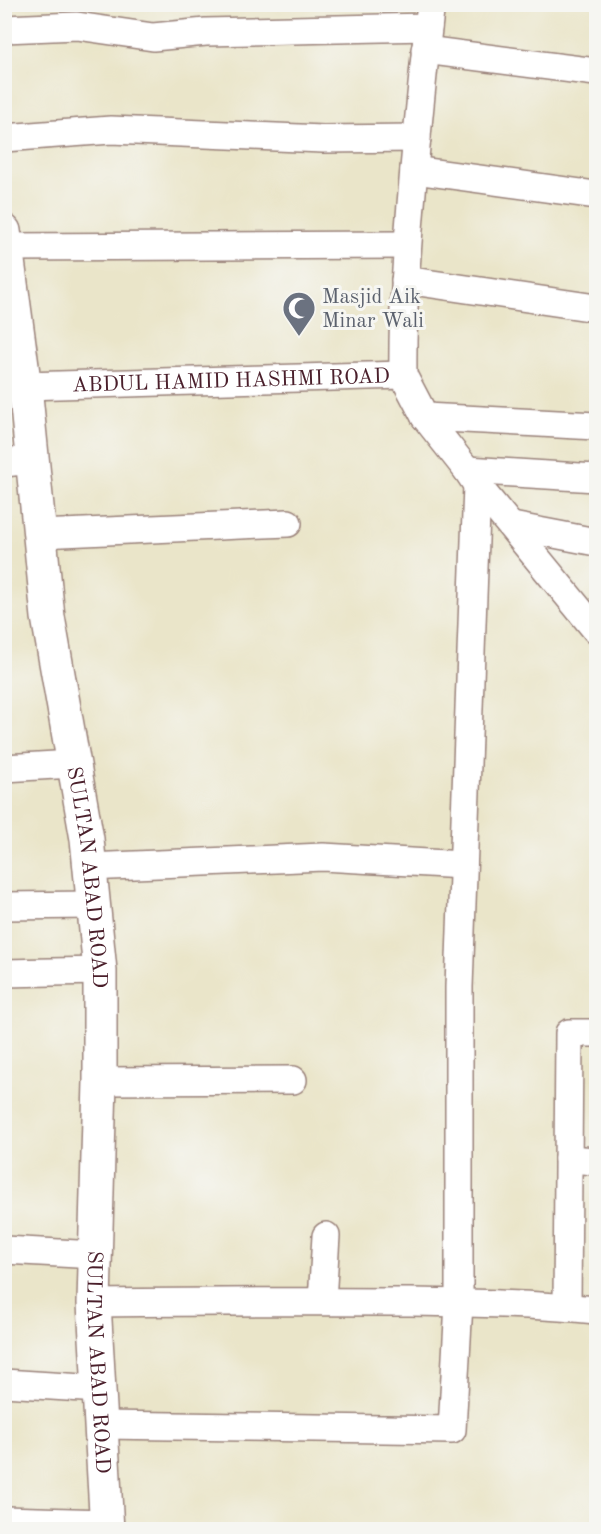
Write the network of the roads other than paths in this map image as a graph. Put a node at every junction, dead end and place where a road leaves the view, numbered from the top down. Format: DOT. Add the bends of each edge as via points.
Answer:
graph roads {
  1 [pos="428,27"];
  2 [pos="4,29"];
  3 [pos="597,72"];
  4 [pos="4,138"];
  5 [pos="417,138"];
  6 [pos="414,170"];
  7 [pos="597,195"];
  8 [pos="6,239"];
  9 [pos="406,245"];
  10 [pos="405,280"];
  11 [pos="8,285"];
  12 [pos="597,308"];
  13 [pos="403,375"];
  14 [pos="25,386"];
  15 [pos="424,417"];
  16 [pos="597,426"];
  17 [pos="18,462"];
  18 [pos="472,477"];
  19 [pos="597,478"];
  20 [pos="288,523"];
  21 [pos="512,526"];
  22 [pos="40,534"];
  23 [pos="597,542"];
  24 [pos="597,630"];
  25 [pos="73,764"];
  26 [pos="4,768"];
  27 [pos="463,865"];
  28 [pos="88,867"];
  29 [pos="92,905"];
  30 [pos="4,906"];
  31 [pos="100,971"];
  32 [pos="4,973"];
  33 [pos="597,1033"];
  34 [pos="293,1080"];
  35 [pos="100,1081"];
  36 [pos="568,1159"];
  37 [pos="597,1161"];
  38 [pos="326,1236"];
  39 [pos="4,1250"];
  40 [pos="96,1255"];
  41 [pos="322,1301"];
  42 [pos="94,1303"];
  43 [pos="459,1303"];
  44 [pos="567,1307"];
  45 [pos="597,1310"];
  46 [pos="4,1383"];
  47 [pos="99,1389"];
  48 [pos="101,1425"];
  49 [pos="4,1520"];
  50 [pos="106,1526"];
  1 -- 2 [label="street" via="206,32 153,37 76,26"];
  1 -- 3 [label="street"];
  1 -- 5 [label="street"];
  4 -- 5 [label="street" via="111,130 323,139"];
  5 -- 6 [label="street"];
  6 -- 7 [label="street"];
  6 -- 9 [label="street"];
  8 -- 9 [label="street"];
  8 -- 11 [label="street, SULTAN ABAD ROAD"];
  9 -- 10 [label="street"];
  10 -- 12 [label="street"];
  10 -- 13 [label="street"];
  11 -- 14 [label="street, SULTAN ABAD ROAD"];
  13 -- 14 [label="street, ABDUL HAMID HASHMI ROAD"];
  13 -- 15 [label="street, ABDUL HAMID HASHMI ROAD"];
  14 -- 17 [label="street, SULTAN ABAD ROAD"];
  15 -- 16 [label="street"];
  15 -- 18 [label="street, ABDUL HAMID HASHMI ROAD"];
  17 -- 22 [label="street, SULTAN ABAD ROAD"];
  18 -- 19 [label="street"];
  18 -- 21 [label="street, ABDUL HAMID HASHMI ROAD"];
  18 -- 27 [label="street"];
  20 -- 22 [label="street"];
  21 -- 23 [label="street"];
  21 -- 24 [label="street, ABDUL HAMID HASHMI ROAD"];
  22 -- 25 [label="street, SULTAN ABAD ROAD" via="48,617"];
  25 -- 26 [label="street"];
  25 -- 28 [label="street, SULTAN ABAD ROAD" via="87,839"];
  27 -- 28 [label="street" via="323,857"];
  27 -- 43 [label="street"];
  28 -- 29 [label="street, SULTAN ABAD ROAD"];
  29 -- 30 [label="street"];
  29 -- 31 [label="street, SULTAN ABAD ROAD"];
  31 -- 32 [label="street"];
  31 -- 35 [label="street, SULTAN ABAD ROAD"];
  33 -- 36 [label="street" via="569,1033"];
  34 -- 35 [label="street"];
  35 -- 40 [label="street, SULTAN ABAD ROAD"];
  36 -- 37 [label="street"];
  36 -- 44 [label="street"];
  38 -- 41 [label="street"];
  39 -- 40 [label="street"];
  40 -- 42 [label="street, SULTAN ABAD ROAD"];
  41 -- 42 [label="street"];
  41 -- 43 [label="street"];
  42 -- 47 [label="street, SULTAN ABAD ROAD"];
  43 -- 44 [label="street"];
  43 -- 48 [label="street" via="452,1430"];
  44 -- 45 [label="street"];
  46 -- 47 [label="street"];
  47 -- 48 [label="street, SULTAN ABAD ROAD"];
  48 -- 50 [label="street, SULTAN ABAD ROAD"];
  49 -- 50 [label="street"];
}
